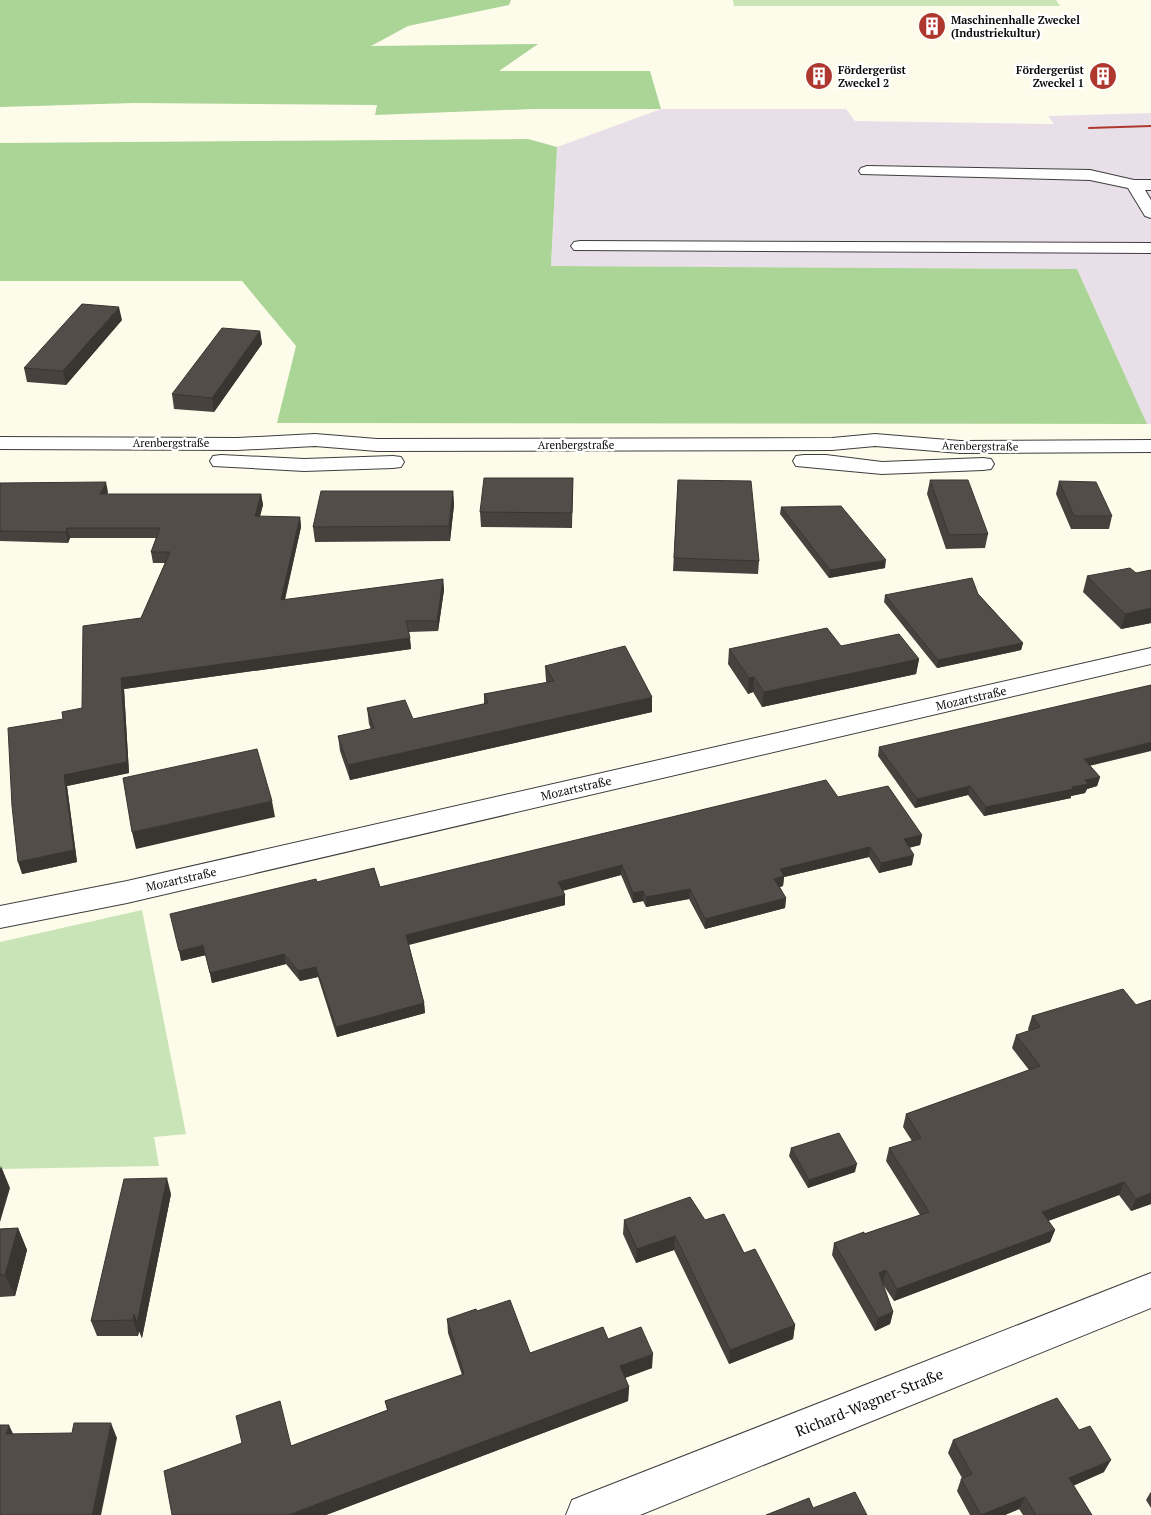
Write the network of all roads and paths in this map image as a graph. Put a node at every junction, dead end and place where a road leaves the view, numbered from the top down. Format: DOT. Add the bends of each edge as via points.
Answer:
graph roads {
  1 [pos="867,171"];
  2 [pos="1134,185"];
  3 [pos="1151,185"];
  4 [pos="1151,213"];
  5 [pos="580,246"];
  6 [pos="1151,248"];
  7 [pos="0,443"];
  8 [pos="1151,446"];
  9 [pos="0,462"];
  10 [pos="1151,463"];
  11 [pos="1151,656"];
  12 [pos="0,917"];
  13 [pos="1151,1290"];
  14 [pos="587,1515"];
  1 -- 2 [label="street" via="1090,175"];
  2 -- 3 [label="street"];
  2 -- 4 [label="street"];
  5 -- 6 [label="street"];
  7 -- 8 [label="street, Arenbergstraße" via="238,444 315,440 377,445 832,444 875,440 960,447"];
  9 -- 10 [label="street, Arenbergstraße" via="234,461 304,465 826,461 882,468"];
  11 -- 12 [label="street, Mozartstraße" via="127,892"];
  13 -- 14 [label="street, Richard-Wagner-Straße"];
}
